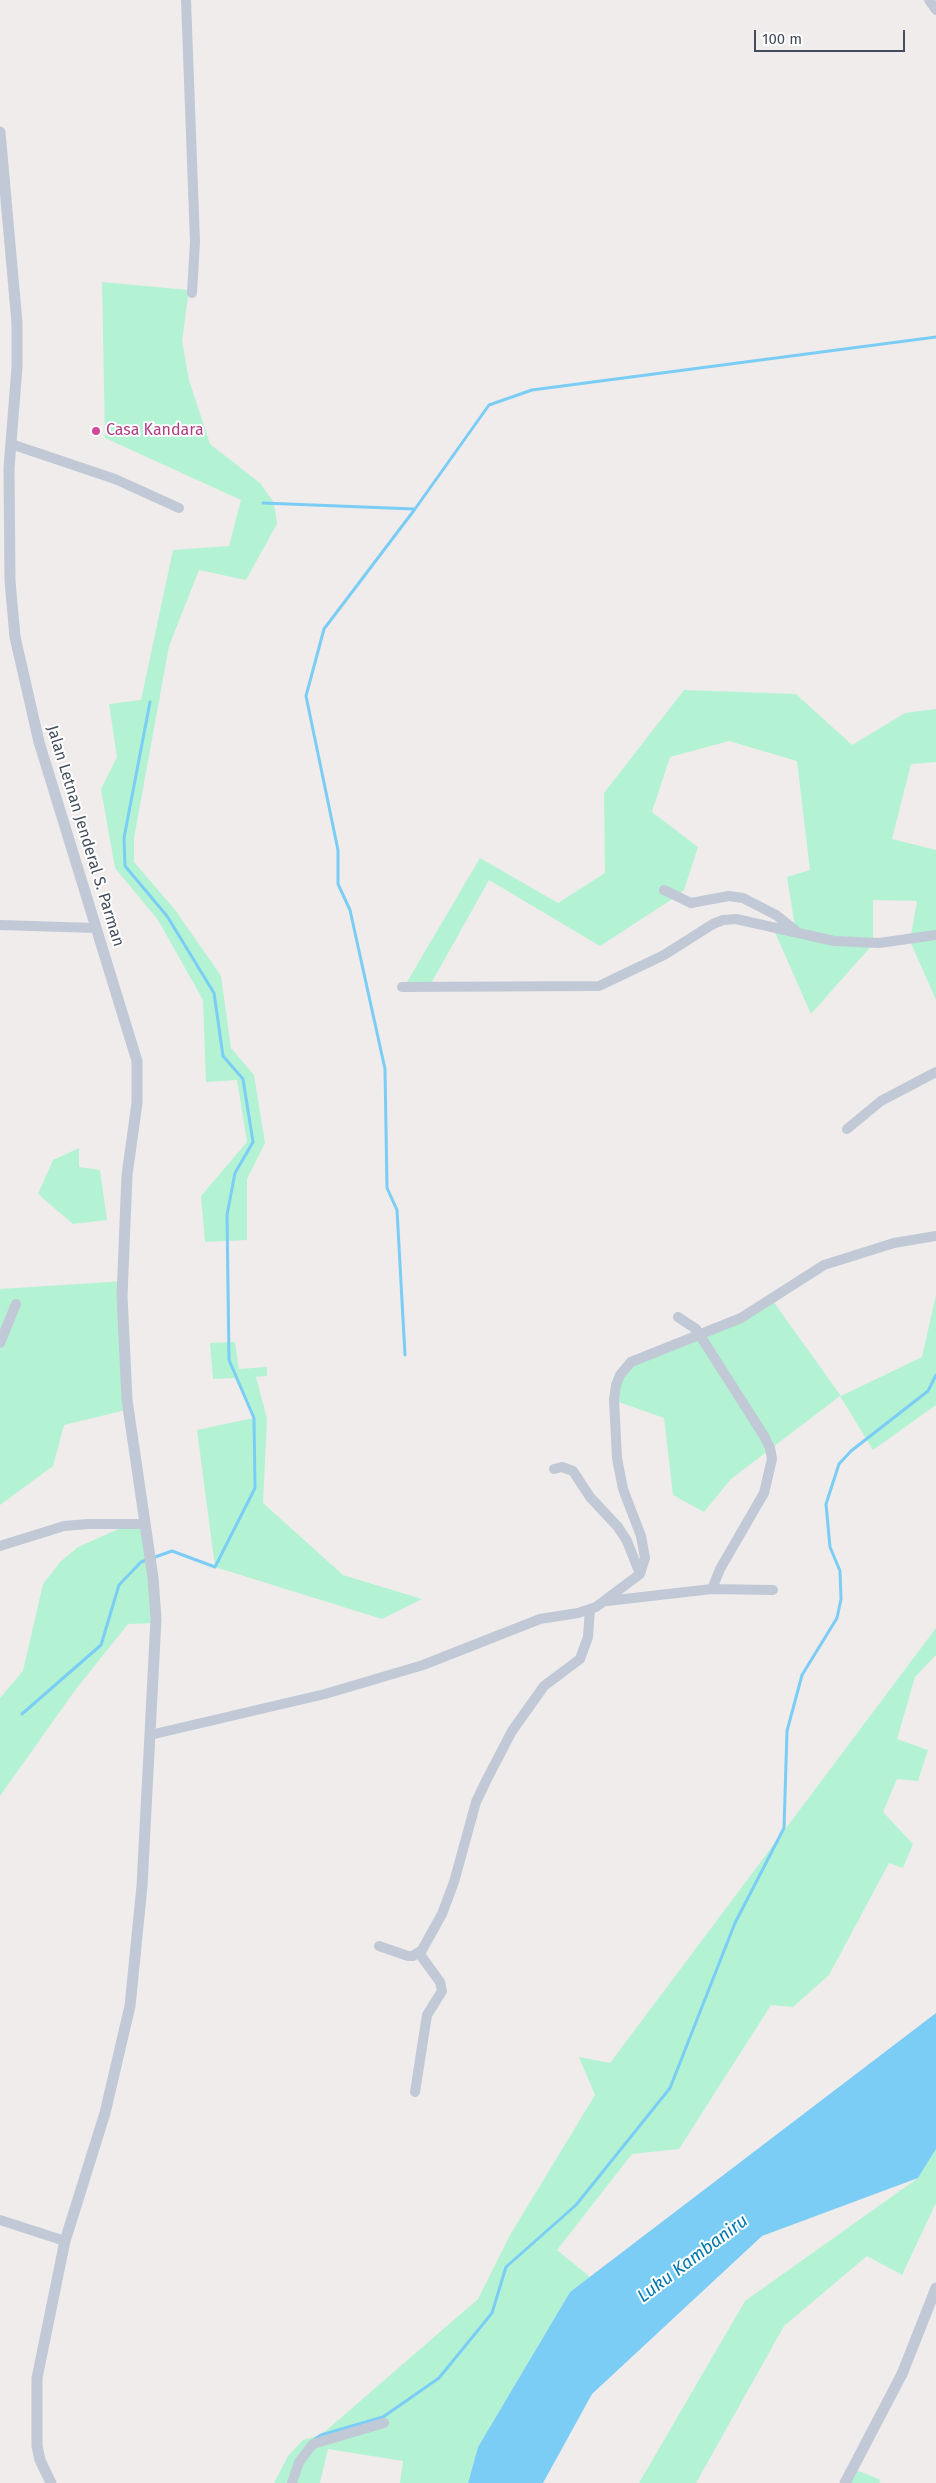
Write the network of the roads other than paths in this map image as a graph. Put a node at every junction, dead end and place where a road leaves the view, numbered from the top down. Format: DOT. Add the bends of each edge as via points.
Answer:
graph roads {
  1 [pos="186,0"];
  2 [pos="929,0"];
  3 [pos="936,10"];
  4 [pos="0,132"];
  5 [pos="9,222"];
  6 [pos="0,230"];
  7 [pos="192,293"];
  8 [pos="11,444"];
  9 [pos="5,470"];
  10 [pos="179,508"];
  11 [pos="664,890"];
  12 [pos="0,925"];
  13 [pos="95,928"];
  14 [pos="798,933"];
  15 [pos="936,935"];
  16 [pos="402,986"];
  17 [pos="936,1072"];
  18 [pos="847,1129"];
  19 [pos="936,1236"];
  20 [pos="16,1304"];
  21 [pos="678,1317"];
  22 [pos="700,1336"];
  23 [pos="0,1343"];
  24 [pos="554,1469"];
  25 [pos="144,1524"];
  26 [pos="0,1546"];
  27 [pos="640,1574"];
  28 [pos="712,1588"];
  29 [pos="773,1590"];
  30 [pos="605,1601"];
  31 [pos="590,1609"];
  32 [pos="150,1734"];
  33 [pos="379,1946"];
  34 [pos="419,1953"];
  35 [pos="415,2092"];
  36 [pos="0,2220"];
  37 [pos="65,2241"];
  38 [pos="936,2288"];
  39 [pos="384,2423"];
  40 [pos="51,2483"];
  41 [pos="292,2483"];
  42 [pos="845,2483"];
  1 -- 7 [label="street" via="195,242"];
  2 -- 3 [label="street"];
  4 -- 5 [label="street, Jalan Letnan Jenderal S. Parman"];
  5 -- 6 [label="street"];
  5 -- 8 [label="street, Jalan Letnan Jenderal S. Parman" via="17,332"];
  8 -- 9 [label="street, Jalan Letnan Jenderal S. Parman"];
  8 -- 10 [label="street" via="114,480"];
  9 -- 13 [label="street, Jalan Letnan Jenderal S. Parman" via="15,637 39,742"];
  11 -- 14 [label="street" via="691,903 729,896 743,898 776,915"];
  12 -- 13 [label="street"];
  13 -- 25 [label="street, Jalan Letnan Jenderal S. Parman" via="137,1061 137,1102 128,1175 122,1296 127,1400"];
  14 -- 15 [label="street" via="834,942 879,943"];
  14 -- 16 [label="street" via="736,919 723,920 664,955 599,986"];
  17 -- 18 [label="street" via="881,1101"];
  19 -- 22 [label="street" via="894,1243 824,1265 764,1305"];
  20 -- 23 [label="street"];
  21 -- 22 [label="street" via="696,1329"];
  22 -- 27 [label="street" via="631,1362 620,1374 616,1385 616,1458 623,1490 644,1546"];
  22 -- 28 [label="street" via="764,1436 772,1459 764,1493"];
  24 -- 27 [label="street" via="562,1467 573,1471 590,1498 618,1527"];
  25 -- 26 [label="street" via="64,1526"];
  25 -- 32 [label="street, Jalan Letnan Jenderal S. Parman" via="156,1619"];
  27 -- 30 [label="street"];
  28 -- 29 [label="street"];
  28 -- 30 [label="street"];
  30 -- 31 [label="street"];
  31 -- 32 [label="street" via="540,1619 423,1664 325,1694"];
  31 -- 34 [label="street" via="588,1637 580,1659 544,1686 512,1731 486,1779 442,1914"];
  32 -- 37 [label="street, Jalan Letnan Jenderal S. Parman" via="142,1886 130,2006 105,2113"];
  33 -- 34 [label="street" via="408,1956"];
  34 -- 35 [label="street" via="440,1982 442,1990 427,2015"];
  36 -- 37 [label="street"];
  37 -- 40 [label="street, Jalan Letnan Jenderal S. Parman" via="36,2393 37,2446 42,2467"];
  38 -- 42 [label="street" via="898,2382"];
  39 -- 41 [label="street" via="314,2444 299,2462"];
}
